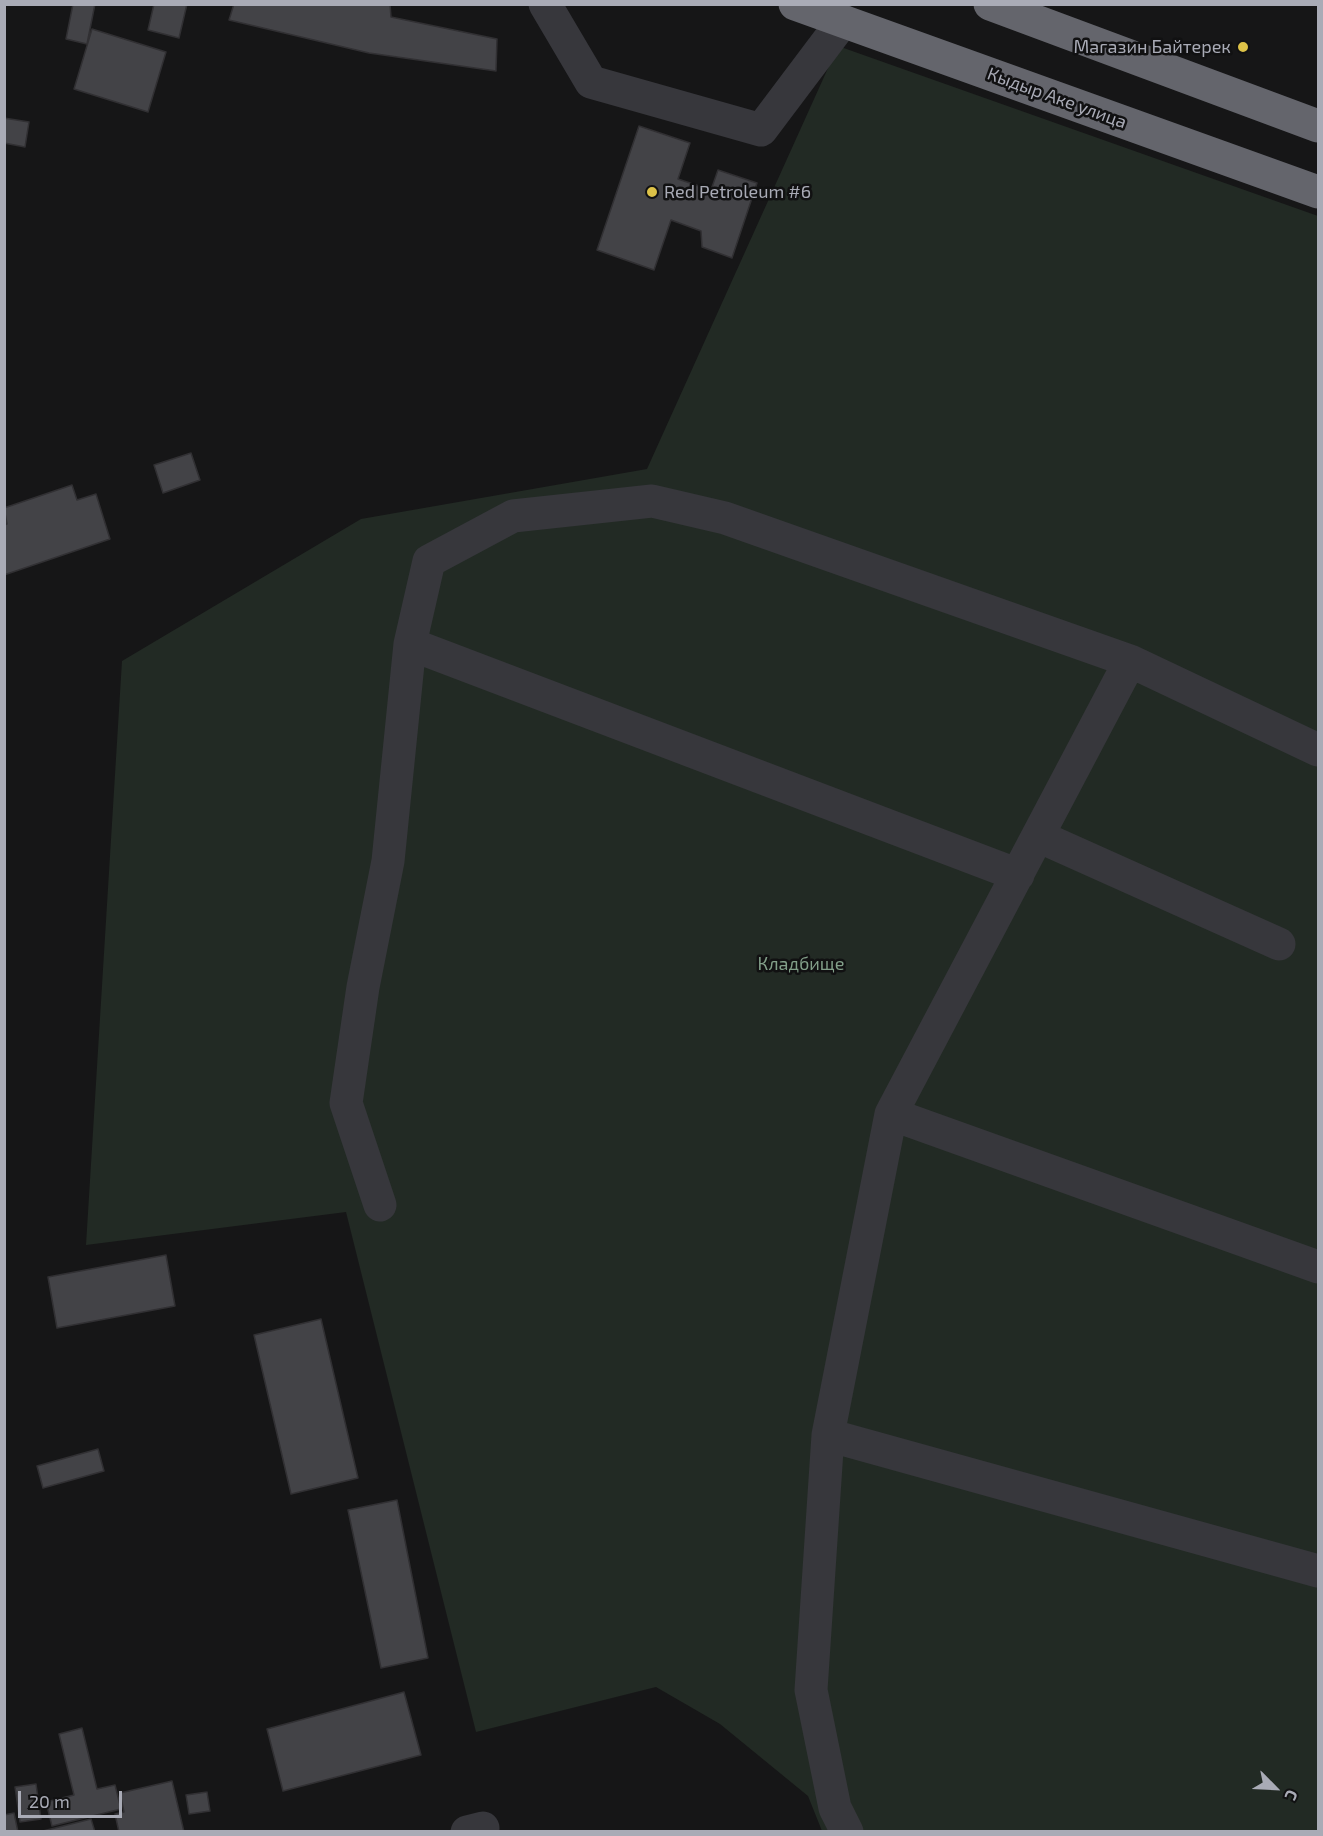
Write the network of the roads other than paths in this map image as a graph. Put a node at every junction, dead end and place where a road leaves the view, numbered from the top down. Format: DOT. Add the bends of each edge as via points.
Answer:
graph roads {
  1 [pos="545,4"];
  2 [pos="795,4"];
  3 [pos="990,4"];
  4 [pos="846,13"];
  5 [pos="1318,126"];
  6 [pos="1318,192"];
  7 [pos="410,644"];
  8 [pos="1130,662"];
  9 [pos="1318,750"];
  10 [pos="1038,836"];
  11 [pos="1018,875"];
  12 [pos="1279,944"];
  13 [pos="891,1114"];
  14 [pos="380,1205"];
  15 [pos="1318,1267"];
  16 [pos="828,1434"];
  17 [pos="1318,1571"];
  18 [pos="847,1832"];
  1 -- 4 [label="lane" via="591,82 761,130"];
  2 -- 4 [label="highway, Кыдыр Аке улица"];
  3 -- 5 [label="highway"];
  4 -- 6 [label="highway, Кыдыр Аке улица"];
  7 -- 8 [label="lane" via="429,561 513,516 652,501 725,518"];
  7 -- 11 [label="lane"];
  7 -- 14 [label="lane" via="388,861 363,987 346,1103"];
  8 -- 9 [label="lane"];
  8 -- 10 [label="lane"];
  10 -- 11 [label="lane"];
  10 -- 12 [label="lane"];
  11 -- 13 [label="lane"];
  13 -- 15 [label="lane"];
  13 -- 16 [label="lane"];
  16 -- 17 [label="lane"];
  16 -- 18 [label="lane" via="811,1690 835,1808"];
}
